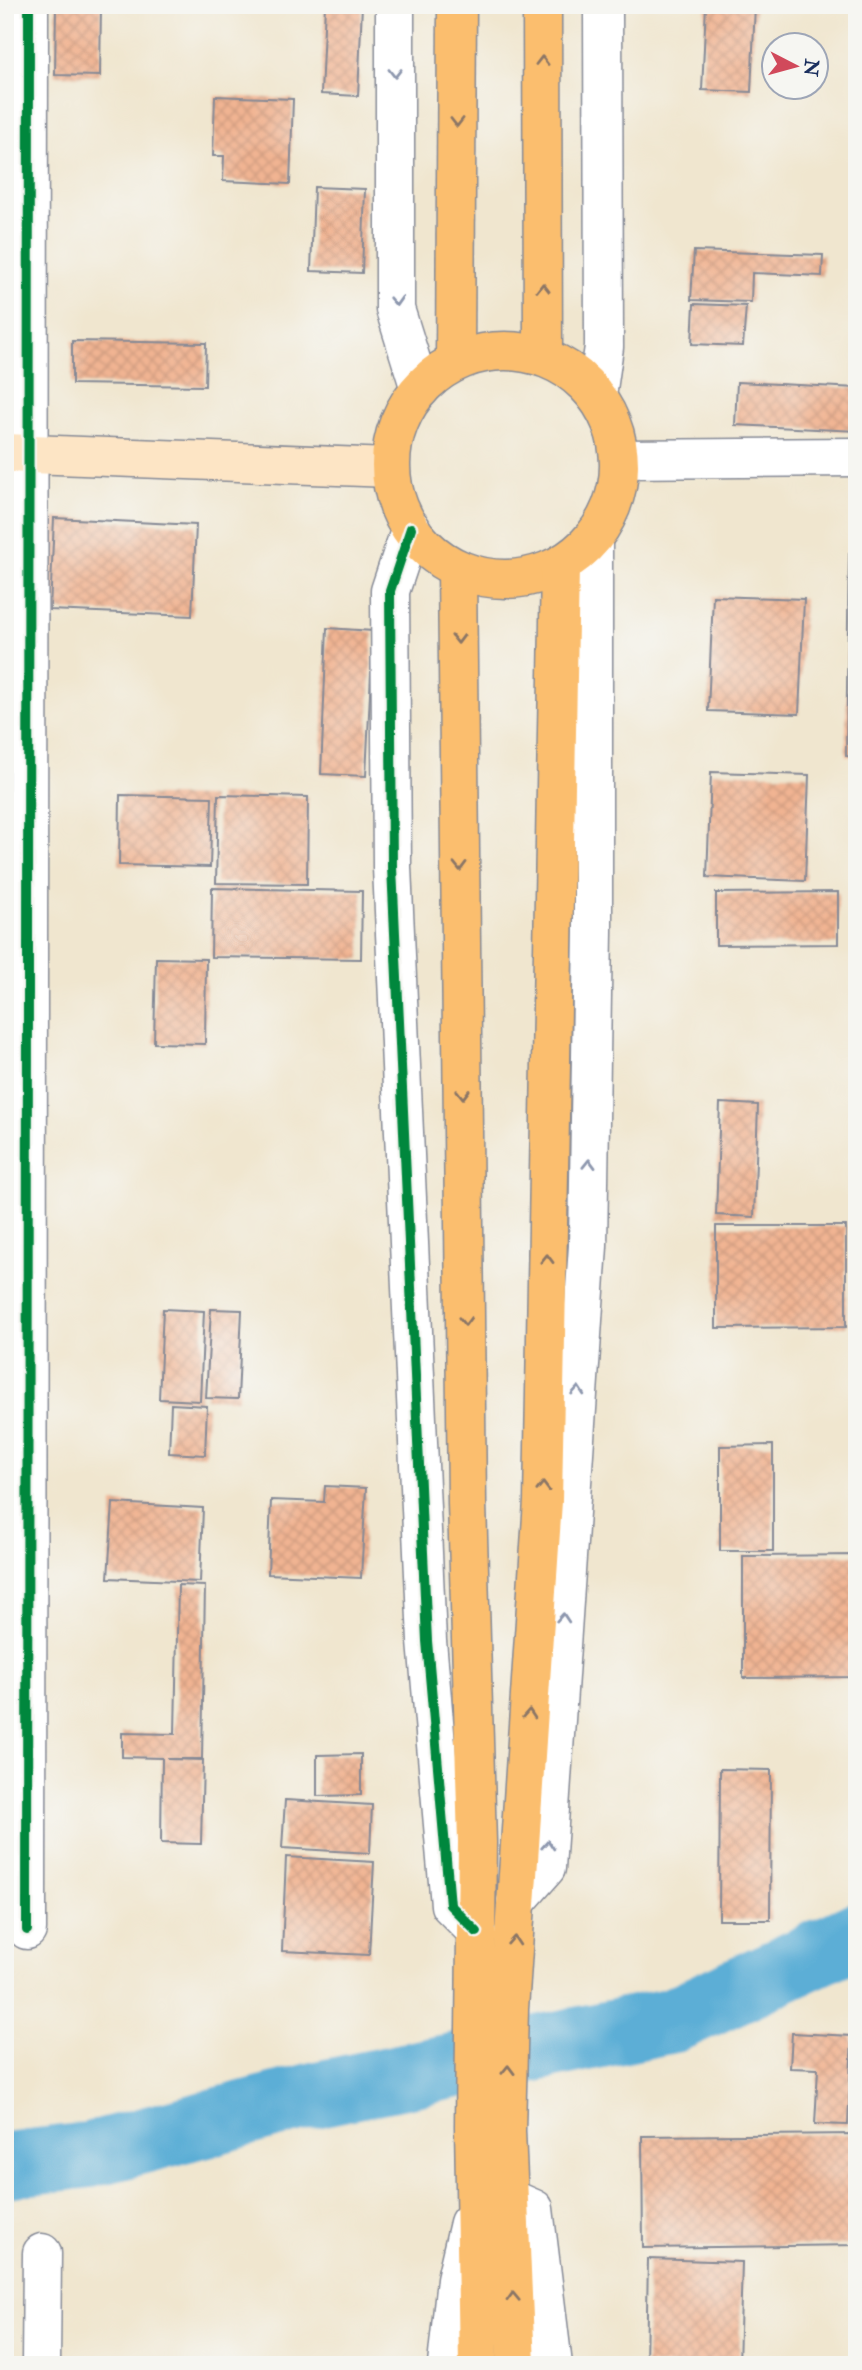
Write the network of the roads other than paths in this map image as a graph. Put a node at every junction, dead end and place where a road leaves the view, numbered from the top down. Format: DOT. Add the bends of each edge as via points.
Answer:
graph roads {
  1 [pos="29,5"];
  2 [pos="395,5"];
  3 [pos="457,5"];
  4 [pos="542,5"];
  5 [pos="603,5"];
  6 [pos="543,357"];
  7 [pos="455,362"];
  8 [pos="420,388"];
  9 [pos="597,396"];
  10 [pos="17,453"];
  11 [pos="857,457"];
  12 [pos="620,459"];
  13 [pos="390,468"];
  14 [pos="411,528"];
  15 [pos="593,540"];
  16 [pos="560,567"];
  17 [pos="457,570"];
  18 [pos="516,1902"];
  19 [pos="27,1930"];
  20 [pos="477,1932"];
  21 [pos="493,2006"];
  22 [pos="492,2196"];
  23 [pos="42,2253"];
  24 [pos="41,2365"];
  25 [pos="447,2365"];
  26 [pos="478,2365"];
  27 [pos="516,2365"];
  28 [pos="553,2365"];
  1 -- 10 [label="street"];
  2 -- 8 [label="street, one-way" via="395,309"];
  3 -- 7 [label="main road, one-way"];
  6 -- 4 [label="main road, one-way"];
  5 -- 9 [label="street" via="604,347"];
  6 -- 7 [label="main road" via="498,351"];
  6 -- 9 [label="main road" via="573,372"];
  7 -- 8 [label="main road"];
  8 -- 13 [label="main road" via="397,425"];
  9 -- 12 [label="main road" via="613,426"];
  10 -- 13 [label="main road"];
  10 -- 19 [label="street"];
  11 -- 12 [label="street"];
  12 -- 15 [label="main road" via="614,502"];
  13 -- 14 [label="main road" via="399,510"];
  14 -- 17 [label="main road" via="423,546"];
  14 -- 20 [label="street" via="390,591 392,867 407,1236 427,1641 450,1905"];
  15 -- 16 [label="main road"];
  18 -- 15 [label="street, one-way" via="546,1868 588,1246"];
  16 -- 17 [label="main road" via="509,581"];
  18 -- 16 [label="main road, one-way" via="543,1502"];
  17 -- 20 [label="main road, one-way" via="467,1503"];
  21 -- 18 [label="main road, one-way"];
  20 -- 21 [label="main road"];
  21 -- 22 [label="main road"];
  22 -- 25 [label="street" via="456,2279"];
  22 -- 26 [label="main road"];
  27 -- 22 [label="main road, one-way"];
  22 -- 28 [label="street" via="534,2209"];
  23 -- 24 [label="street"];
}
